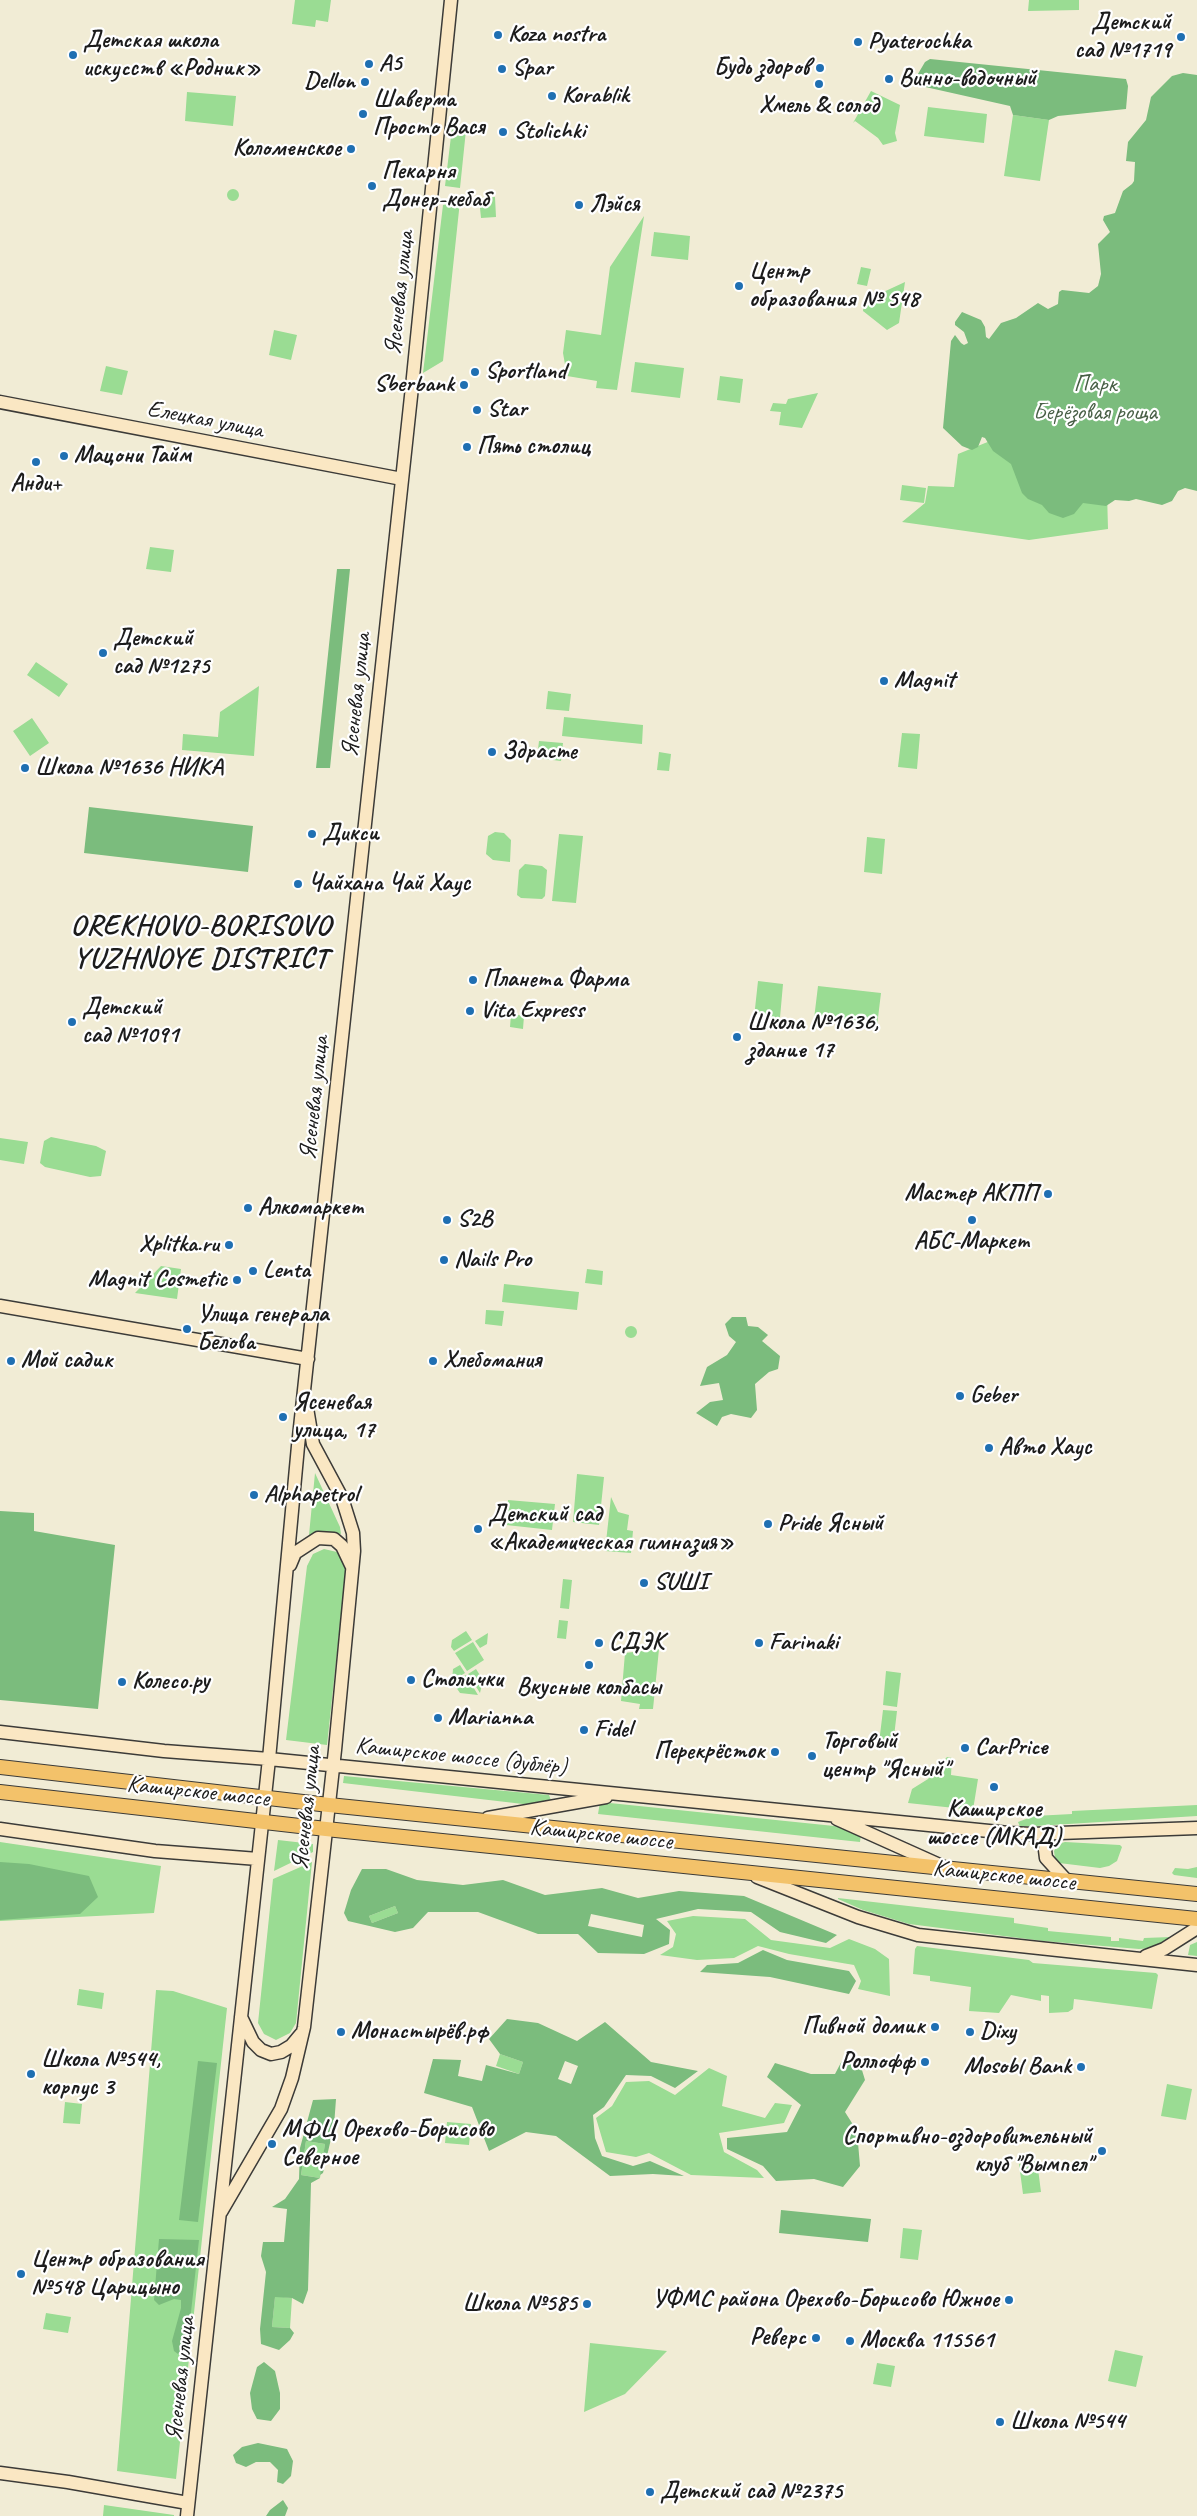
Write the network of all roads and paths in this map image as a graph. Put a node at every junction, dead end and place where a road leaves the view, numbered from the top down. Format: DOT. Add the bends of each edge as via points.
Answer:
graph roads {
  1 [pos="451,0"];
  2 [pos="0,402"];
  3 [pos="402,480"];
  4 [pos="0,1306"];
  5 [pos="308,1359"];
  6 [pos="304,1395"];
  7 [pos="286,1572"];
  8 [pos="354,1574"];
  9 [pos="0,1732"];
  10 [pos="269,1759"];
  11 [pos="333,1765"];
  12 [pos="0,1767"];
  13 [pos="0,1792"];
  14 [pos="621,1794"];
  15 [pos="264,1798"];
  16 [pos="328,1805"];
  17 [pos="829,1815"];
  18 [pos="477,1820"];
  19 [pos="262,1822"];
  20 [pos="1197,1828"];
  21 [pos="0,1829"];
  22 [pos="326,1829"];
  23 [pos="1049,1834"];
  24 [pos="258,1859"];
  25 [pos="949,1869"];
  26 [pos="744,1873"];
  27 [pos="1066,1880"];
  28 [pos="1197,1894"];
  29 [pos="1197,1919"];
  30 [pos="1197,1928"];
  31 [pos="1133,1958"];
  32 [pos="1197,1965"];
  33 [pos="241,2017"];
  34 [pos="304,2027"];
  35 [pos="219,2216"];
  36 [pos="0,2473"];
  37 [pos="188,2503"];
  38 [pos="187,2516"];
  1 -- 3 [label="main road, Ясеневая улица"];
  2 -- 3 [label="main road, Елецкая улица"];
  3 -- 5 [label="main road, Ясеневая улица"];
  4 -- 5 [label="main road"];
  5 -- 6 [label="main road, Ясеневая улица"];
  6 -- 7 [label="main road, Ясеневая улица"];
  6 -- 8 [label="main road, Ясеневая улица" via="313,1444 342,1498 353,1533"];
  7 -- 8 [label="main road" via="295,1553 318,1538 334,1539 342,1546"];
  7 -- 10 [label="main road, Ясеневая улица"];
  8 -- 11 [label="main road, Ясеневая улица"];
  9 -- 10 [label="main road, Каширское шоссе (дублёр)" via="164,1751"];
  10 -- 11 [label="main road, Каширское шоссе (дублёр)"];
  10 -- 15 [label="main road, Ясеневая улица"];
  11 -- 14 [label="main road, Каширское шоссе (дублёр)"];
  11 -- 16 [label="main road, Ясеневая улица"];
  12 -- 15 [label="main road, Каширское шоссе"];
  13 -- 19 [label="main road, Каширское шоссе"];
  14 -- 17 [label="main road, Каширское шоссе (дублёр)"];
  14 -- 18 [label="main road"];
  15 -- 16 [label="main road, Каширское шоссе"];
  15 -- 19 [label="main road, Ясеневая улица"];
  16 -- 18 [label="main road, Каширское шоссе"];
  16 -- 22 [label="main road, Ясеневая улица"];
  17 -- 23 [label="main road, Каширское шоссе (дублёр)"];
  17 -- 25 [label="main road"];
  18 -- 25 [label="main road, Каширское шоссе"];
  19 -- 22 [label="main road, Каширское шоссе"];
  19 -- 24 [label="main road, Ясеневая улица"];
  20 -- 23 [label="main road, Каширское шоссе (дублёр)"];
  21 -- 24 [label="main road" via="155,1851"];
  22 -- 26 [label="main road, Каширское шоссе"];
  22 -- 34 [label="main road, Ясеневая улица"];
  23 -- 27 [label="main road" via="1046,1858"];
  24 -- 33 [label="main road, Ясеневая улица"];
  25 -- 27 [label="main road, Каширское шоссе"];
  26 -- 29 [label="main road, Каширское шоссе"];
  26 -- 31 [label="main road" via="858,1917 918,1935"];
  27 -- 28 [label="main road, Каширское шоссе"];
  30 -- 31 [label="main road" via="1156,1953"];
  31 -- 32 [label="main road"];
  33 -- 34 [label="main road" via="253,2042 271,2054 291,2046"];
  33 -- 35 [label="main road, Ясеневая улица"];
  34 -- 35 [label="main road, Ясеневая улица" via="292,2078 280,2109"];
  35 -- 37 [label="main road, Ясеневая улица"];
  36 -- 37 [label="main road"];
  37 -- 38 [label="main road, Ясеневая улица"];
}
